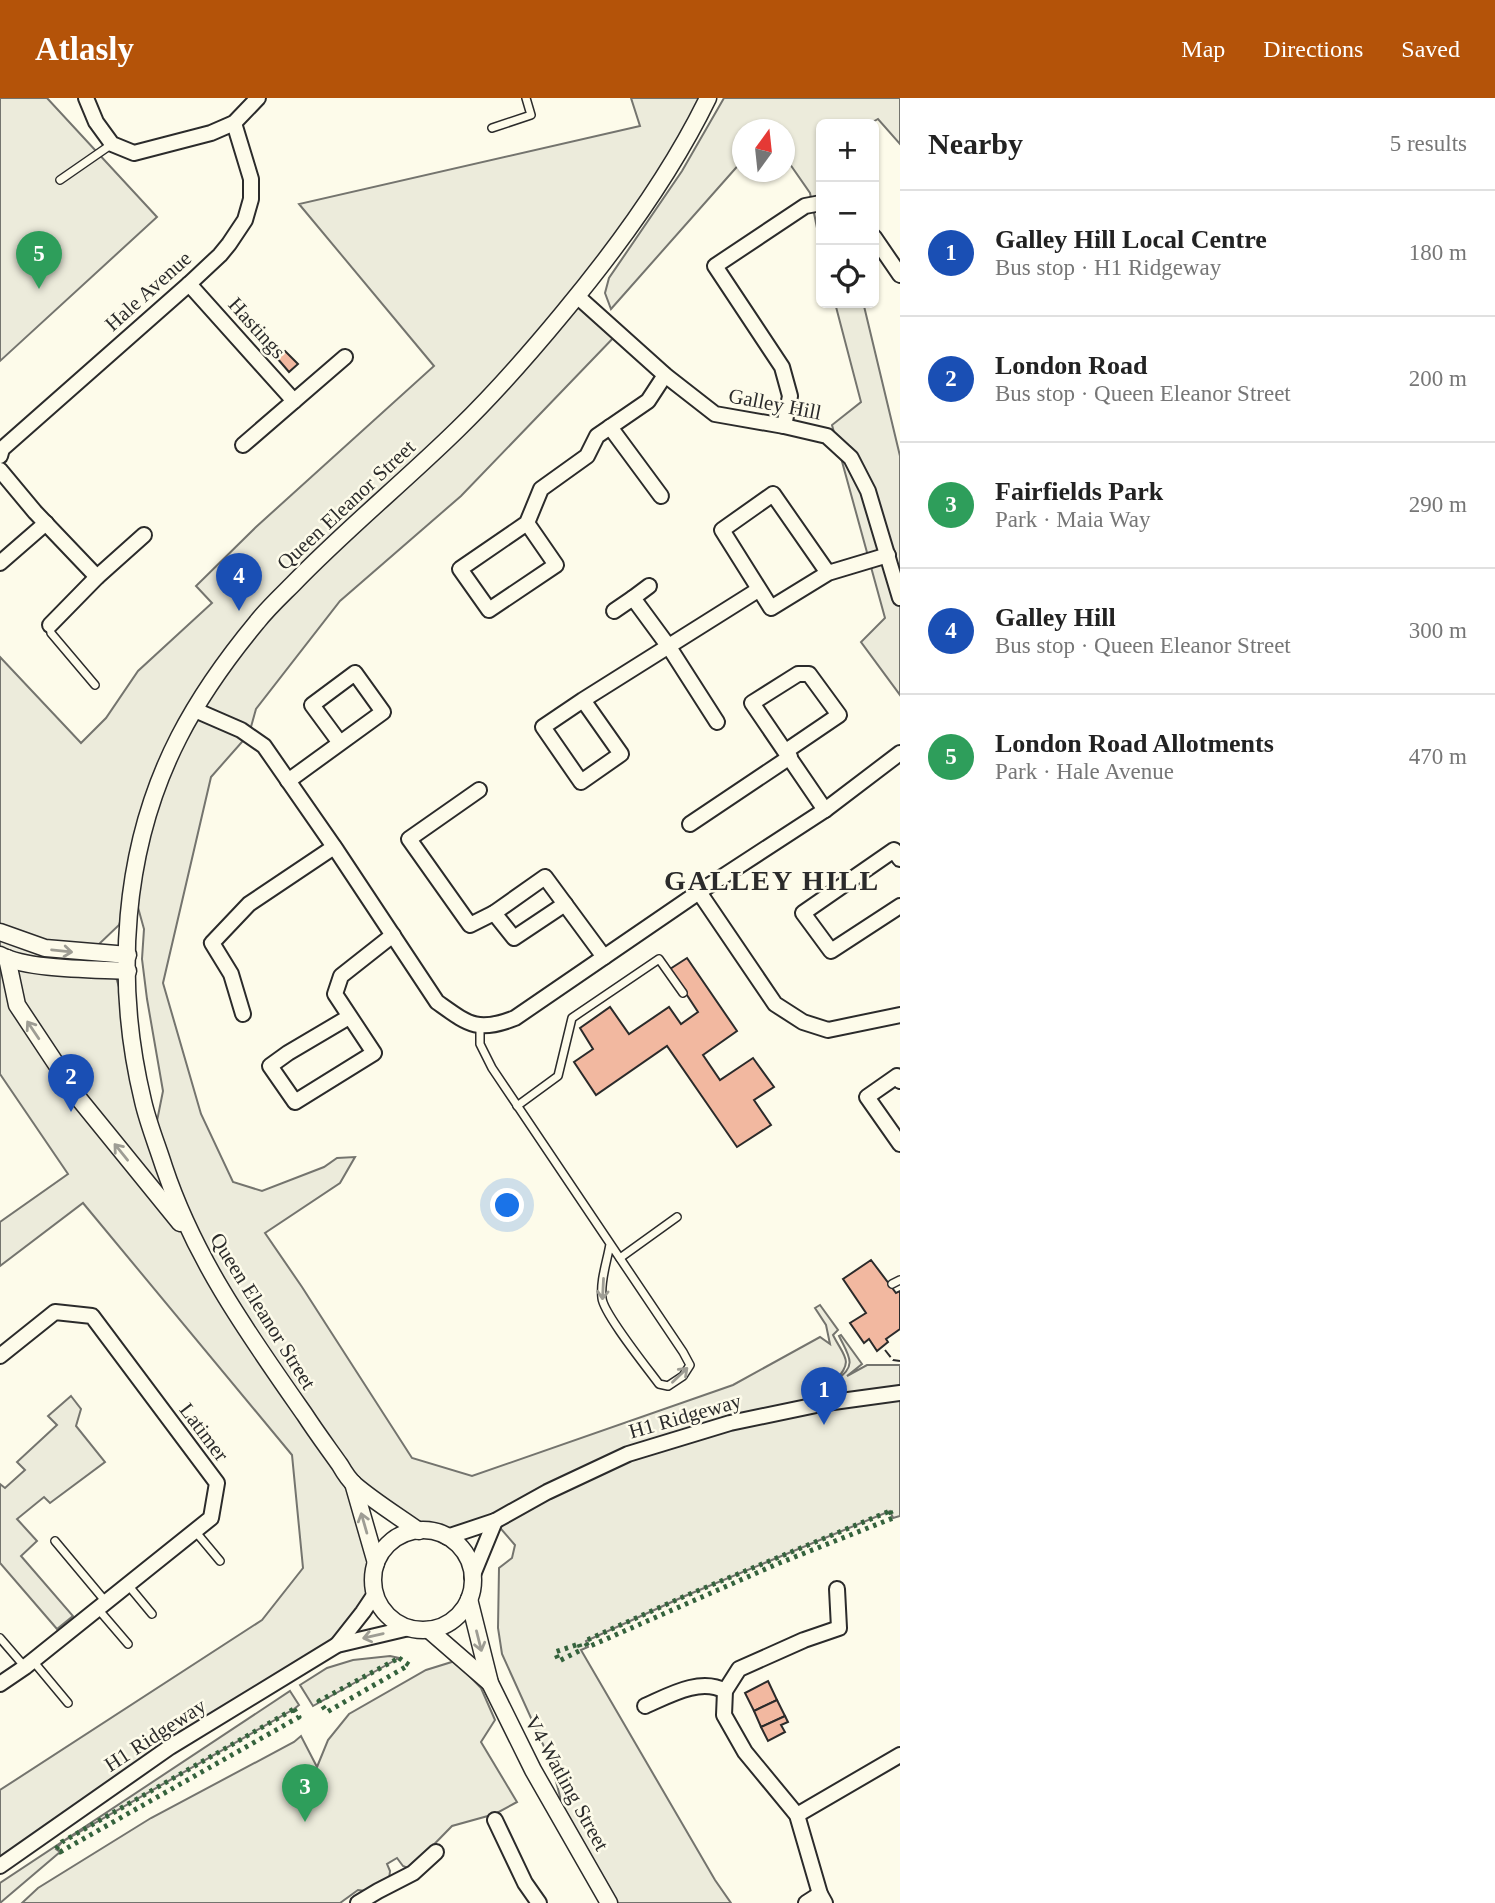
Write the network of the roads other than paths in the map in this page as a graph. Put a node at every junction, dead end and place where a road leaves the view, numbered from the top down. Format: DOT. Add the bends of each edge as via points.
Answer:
graph roads {
  1 [pos="86,98"];
  2 [pos="258,98"];
  3 [pos="526,98"];
  4 [pos="708,98"];
  5 [pos="234,122"];
  6 [pos="492,128"];
  7 [pos="112,144"];
  8 [pos="60,180"];
  9 [pos="816,204"];
  10 [pos="879,244"];
  11 [pos="900,275"];
  12 [pos="189,285"];
  13 [pos="577,296"];
  14 [pos="345,357"];
  15 [pos="665,375"];
  16 [pos="294,401"];
  17 [pos="784,426"];
  18 [pos="610,427"];
  19 [pos="243,445"];
  20 [pos="0,456"];
  21 [pos="0,470"];
  22 [pos="661,496"];
  23 [pos="46,523"];
  24 [pos="527,523"];
  25 [pos="144,535"];
  26 [pos="888,555"];
  27 [pos="0,563"];
  28 [pos="828,573"];
  29 [pos="97,577"];
  30 [pos="649,586"];
  31 [pos="758,590"];
  32 [pos="633,598"];
  33 [pos="900,598"];
  34 [pos="614,611"];
  35 [pos="50,625"];
  36 [pos="669,647"];
  37 [pos="95,685"];
  38 [pos="583,700"];
  39 [pos="195,710"];
  40 [pos="717,722"];
  41 [pos="340,743"];
  42 [pos="900,753"];
  43 [pos="788,754"];
  44 [pos="288,781"];
  45 [pos="480,790"];
  46 [pos="825,810"];
  47 [pos="690,824"];
  48 [pos="334,847"];
  49 [pos="900,859"];
  50 [pos="699,892"];
  51 [pos="565,904"];
  52 [pos="900,906"];
  53 [pos="494,913"];
  54 [pos="0,932"];
  55 [pos="393,935"];
  56 [pos="3,957"];
  57 [pos="604,957"];
  58 [pos="128,963"];
  59 [pos="683,993"];
  60 [pos="243,1014"];
  61 [pos="900,1015"];
  62 [pos="349,1017"];
  63 [pos="480,1026"];
  64 [pos="900,1081"];
  65 [pos="517,1105"];
  66 [pos="900,1144"];
  67 [pos="677,1217"];
  68 [pos="190,1236"];
  69 [pos="610,1244"];
  70 [pos="620,1258"];
  71 [pos="900,1280"];
  72 [pos="892,1284"];
  73 [pos="0,1356"];
  74 [pos="900,1393"];
  75 [pos="353,1483"];
  76 [pos="495,1521"];
  77 [pos="195,1530"];
  78 [pos="419,1531"];
  79 [pos="447,1537"];
  80 [pos="55,1541"];
  81 [pos="220,1561"];
  82 [pos="376,1563"];
  83 [pos="472,1577"];
  84 [pos="127,1584"];
  85 [pos="838,1589"];
  86 [pos="374,1594"];
  87 [pos="468,1600"];
  88 [pos="101,1605"];
  89 [pos="152,1614"];
  90 [pos="409,1628"];
  91 [pos="839,1628"];
  92 [pos="429,1630"];
  93 [pos="0,1638"];
  94 [pos="842,1643"];
  95 [pos="128,1644"];
  96 [pos="337,1645"];
  97 [pos="28,1664"];
  98 [pos="490,1683"];
  99 [pos="0,1684"];
  100 [pos="725,1691"];
  101 [pos="68,1703"];
  102 [pos="645,1706"];
  103 [pos="900,1755"];
  104 [pos="797,1815"];
  105 [pos="495,1820"];
  106 [pos="436,1852"];
  107 [pos="0,1866"];
  108 [pos="823,1898"];
  109 [pos="358,1903"];
  110 [pos="539,1903"];
  111 [pos="609,1903"];
  112 [pos="806,1903"];
  1 -- 7 [label="street"];
  2 -- 5 [label="street"];
  3 -- 6 [label="lane" via="531,115"];
  4 -- 13 [label="street, Queen Eleanor Street" via="646,203"];
  5 -- 7 [label="street" via="211,133 134,153"];
  5 -- 12 [label="street, Hale Avenue" via="251,179 251,199 245,220 229,244"];
  7 -- 8 [label="lane"];
  9 -- 17 [label="street" via="804,206 715,266 782,367 790,396"];
  10 -- 11 [label="street"];
  12 -- 16 [label="street, Hastings"];
  12 -- 20 [label="street, Hale Avenue" via="2,449"];
  13 -- 15 [label="street, Galley Hill"];
  13 -- 39 [label="street, Queen Eleanor Street" via="460,428 321,555 258,620"];
  14 -- 16 [label="street"];
  15 -- 17 [label="street, Galley Hill" via="715,414"];
  15 -- 18 [label="street" via="648,401"];
  16 -- 19 [label="street"];
  17 -- 26 [label="street, Galley Hill" via="827,436 851,458 868,491"];
  18 -- 22 [label="street"];
  18 -- 24 [label="street" via="597,436 587,456 541,489"];
  21 -- 23 [label="street"];
  23 -- 27 [label="street"];
  23 -- 29 [label="street"];
  24 -- 24 [label="street" via="460,569 489,610 556,565"];
  25 -- 29 [label="street"];
  26 -- 28 [label="street"];
  26 -- 33 [label="street, Galley Hill"];
  28 -- 31 [label="street" via="771,608"];
  28 -- 31 [label="street" via="773,494 722,530"];
  29 -- 35 [label="street"];
  30 -- 32 [label="street"];
  31 -- 36 [label="street"];
  32 -- 34 [label="street"];
  32 -- 36 [label="street"];
  35 -- 37 [label="lane" via="51,634"];
  36 -- 38 [label="street"];
  36 -- 40 [label="street"];
  38 -- 38 [label="street" via="621,754 581,782 543,727"];
  39 -- 44 [label="street" via="241,730 264,746"];
  39 -- 58 [label="street, Queen Eleanor Street" via="178,738 144,830 131,884"];
  41 -- 41 [label="street" via="383,712 355,673 312,705"];
  41 -- 44 [label="street"];
  42 -- 46 [label="street"];
  43 -- 43 [label="street" via="752,703 798,674 809,674 839,715"];
  43 -- 46 [label="street"];
  43 -- 47 [label="street"];
  44 -- 48 [label="street"];
  45 -- 53 [label="street" via="409,839 470,925"];
  46 -- 50 [label="street"];
  48 -- 55 [label="street"];
  48 -- 60 [label="street" via="249,904 212,943 231,974"];
  49 -- 52 [label="street" via="894,850 803,913 831,951"];
  50 -- 57 [label="street"];
  50 -- 61 [label="street" via="775,1004 803,1022 828,1030"];
  51 -- 53 [label="street" via="514,939"];
  51 -- 53 [label="street" via="545,877"];
  51 -- 57 [label="street"];
  54 -- 58 [label="street, one-way" via="45,948"];
  55 -- 62 [label="street" via="341,976 335,994"];
  55 -- 63 [label="street" via="437,1002"];
  56 -- 58 [label="street" via="61,967"];
  68 -- 56 [label="street, one-way" via="80,1100 17,1005"];
  57 -- 63 [label="street" via="515,1018"];
  58 -- 68 [label="street, Queen Eleanor Street" via="130,1025 144,1105"];
  59 -- 65 [label="lane" via="659,959 572,1018 558,1076"];
  62 -- 62 [label="street" via="374,1052 295,1102 270,1066"];
  63 -- 65 [label="lane" via="480,1044"];
  64 -- 66 [label="street" via="897,1076 867,1097"];
  65 -- 69 [label="lane"];
  67 -- 70 [label="lane"];
  68 -- 75 [label="street, Queen Eleanor Street" via="242,1324"];
  69 -- 70 [label="lane"];
  69 -- 70 [label="lane, one-way" via="602,1301 659,1384 668,1386 690,1365"];
  71 -- 72 [label="lane"];
  73 -- 77 [label="street, Latimer" via="55,1312 92,1316 217,1483 211,1518"];
  74 -- 76 [label="street, H1 Ridgeway" via="730,1423 628,1454"];
  75 -- 78 [label="street, Queen Eleanor Street"];
  82 -- 75 [label="street, Queen Eleanor Street, one-way"];
  76 -- 79 [label="street, H1 Ridgeway"];
  76 -- 83 [label="street"];
  77 -- 81 [label="lane"];
  77 -- 84 [label="street, Latimer"];
  78 -- 79 [label="street"];
  78 -- 82 [label="street" via="393,1540"];
  79 -- 83 [label="street" via="467,1558"];
  80 -- 88 [label="lane"];
  82 -- 86 [label="street"];
  83 -- 87 [label="street"];
  84 -- 88 [label="street, Latimer"];
  84 -- 89 [label="lane"];
  85 -- 91 [label="street"];
  86 -- 90 [label="street" via="384,1612"];
  86 -- 96 [label="street, H1 Ridgeway"];
  87 -- 92 [label="street" via="453,1620"];
  87 -- 98 [label="street, V4 Watling Street, one-way"];
  88 -- 95 [label="lane"];
  88 -- 97 [label="street, Latimer"];
  90 -- 92 [label="street"];
  90 -- 96 [label="street, H1 Ridgeway, one-way"];
  91 -- 94 [label="street"];
  91 -- 100 [label="street" via="739,1669"];
  92 -- 98 [label="street, V4 Watling Street"];
  93 -- 97 [label="lane"];
  96 -- 107 [label="street, H1 Ridgeway" via="170,1747"];
  97 -- 99 [label="street, Latimer"];
  97 -- 101 [label="lane"];
  98 -- 111 [label="street, V4 Watling Street" via="533,1770"];
  100 -- 102 [label="street" via="700,1686"];
  100 -- 104 [label="street" via="724,1715 744,1752"];
  103 -- 104 [label="street"];
  104 -- 108 [label="street"];
  105 -- 110 [label="street"];
  106 -- 109 [label="street" via="413,1873"];
  108 -- 112 [label="street"];
}
